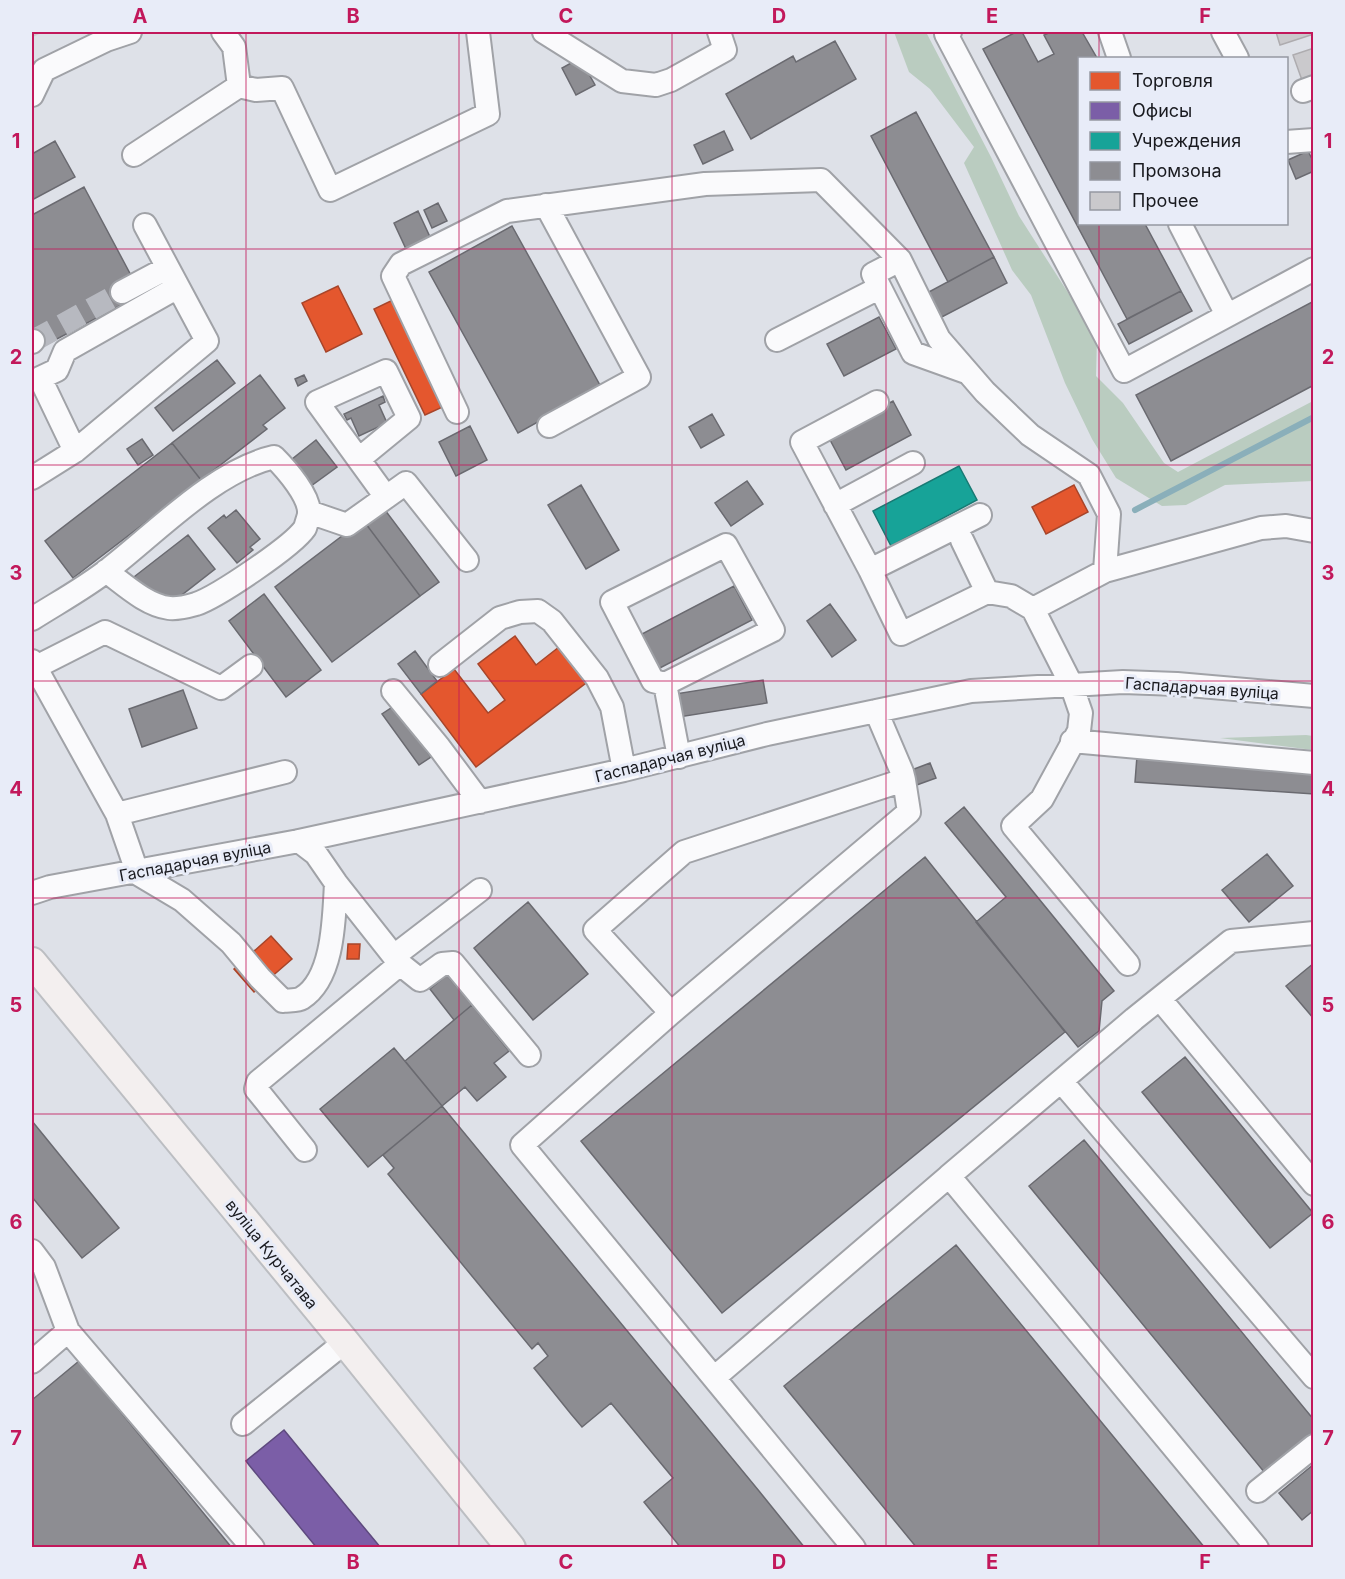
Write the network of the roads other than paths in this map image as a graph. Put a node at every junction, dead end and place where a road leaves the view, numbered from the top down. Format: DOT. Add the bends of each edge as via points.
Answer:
graph roads {
  1 [pos="130,32"];
  2 [pos="223,32"];
  3 [pos="478,32"];
  4 [pos="544,32"];
  5 [pos="719,32"];
  6 [pos="950,32"];
  7 [pos="1110,32"];
  8 [pos="1223,32"];
  9 [pos="1119,57"];
  10 [pos="1236,57"];
  11 [pos="239,86"];
  12 [pos="32,95"];
  13 [pos="1314,140"];
  14 [pos="1288,142"];
  15 [pos="134,155"];
  16 [pos="546,206"];
  17 [pos="145,225"];
  18 [pos="1181,225"];
  19 [pos="900,260"];
  20 [pos="167,268"];
  21 [pos="1314,269"];
  22 [pos="178,287"];
  23 [pos="879,288"];
  24 [pos="122,292"];
  25 [pos="1227,315"];
  26 [pos="777,340"];
  27 [pos="34,356"];
  28 [pos="968,372"];
  29 [pos="877,402"];
  30 [pos="457,412"];
  31 [pos="549,426"];
  32 [pos="75,451"];
  33 [pos="359,459"];
  34 [pos="913,463"];
  35 [pos="32,478"];
  36 [pos="386,497"];
  37 [pos="835,505"];
  38 [pos="309,512"];
  39 [pos="980,515"];
  40 [pos="1314,531"];
  41 [pos="962,540"];
  42 [pos="467,560"];
  43 [pos="870,570"];
  44 [pos="106,571"];
  45 [pos="1105,571"];
  46 [pos="987,592"];
  47 [pos="1033,609"];
  48 [pos="32,619"];
  49 [pos="34,664"];
  50 [pos="440,665"];
  51 [pos="251,666"];
  52 [pos="665,684"];
  53 [pos="1071,684"];
  54 [pos="393,691"];
  55 [pos="1314,696"];
  56 [pos="876,711"];
  57 [pos="1072,741"];
  58 [pos="679,757"];
  59 [pos="1314,763"];
  60 [pos="624,770"];
  61 [pos="285,772"];
  62 [pos="904,780"];
  63 [pos="480,802"];
  64 [pos="117,814"];
  65 [pos="298,841"];
  66 [pos="135,872"];
  67 [pos="336,883"];
  68 [pos="480,890"];
  69 [pos="32,893"];
  70 [pos="1314,933"];
  71 [pos="397,960"];
  72 [pos="32,962"];
  73 [pos="1128,964"];
  74 [pos="1160,999"];
  75 [pos="671,1013"];
  76 [pos="529,1055"];
  77 [pos="1061,1082"];
  78 [pos="305,1150"];
  79 [pos="949,1176"];
  80 [pos="1314,1184"];
  81 [pos="32,1251"];
  82 [pos="68,1331"];
  83 [pos="345,1342"];
  84 [pos="32,1362"];
  85 [pos="715,1377"];
  86 [pos="1314,1377"];
  87 [pos="243,1424"];
  88 [pos="1314,1446"];
  89 [pos="1258,1491"];
  90 [pos="253,1548"];
  91 [pos="511,1548"];
  92 [pos="854,1548"];
  93 [pos="1257,1548"];
  1 -- 12 [label="street" via="44,70"];
  2 -- 11 [label="street" via="234,47"];
  3 -- 11 [label="street" via="488,114 330,190 282,88 256,90"];
  4 -- 5 [label="street" via="622,81 656,85 725,50"];
  6 -- 25 [label="street" via="946,34 1124,370"];
  7 -- 9 [label="street"];
  8 -- 10 [label="street"];
  11 -- 15 [label="street"];
  13 -- 14 [label="street"];
  16 -- 19 [label="street" via="705,184 821,180"];
  16 -- 30 [label="street" via="507,211 401,264 393,276"];
  16 -- 31 [label="street" via="639,377"];
  17 -- 20 [label="street"];
  18 -- 25 [label="street"];
  19 -- 23 [label="street" via="873,274"];
  19 -- 28 [label="street" via="939,339"];
  20 -- 22 [label="street"];
  20 -- 24 [label="street"];
  21 -- 25 [label="street"];
  22 -- 27 [label="street" via="65,351 57,370"];
  22 -- 32 [label="street" via="207,341"];
  23 -- 26 [label="street"];
  23 -- 28 [label="street" via="913,353"];
  27 -- 32 [label="street"];
  28 -- 45 [label="street" via="1030,435 1089,475 1109,514"];
  29 -- 37 [label="street" via="802,442"];
  32 -- 35 [label="street"];
  33 -- 36 [label="street"];
  34 -- 37 [label="street"];
  36 -- 38 [label="street" via="347,525"];
  36 -- 42 [label="street" via="406,483"];
  37 -- 43 [label="street"];
  38 -- 44 [label="street" via="305,527 279,552 196,604 170,608 147,600"];
  38 -- 44 [label="street" via="302,493 274,457 254,462 210,488"];
  39 -- 43 [label="street"];
  40 -- 45 [label="street" via="1286,526 1261,528"];
  41 -- 46 [label="street"];
  43 -- 46 [label="street" via="901,634"];
  44 -- 48 [label="street"];
  45 -- 47 [label="street"];
  46 -- 47 [label="street" via="1011,596"];
  47 -- 53 [label="street"];
  49 -- 51 [label="street" via="105,632 221,688"];
  49 -- 64 [label="street"];
  50 -- 60 [label="street" via="500,618 538,611 552,621 597,678 612,707"];
  52 -- 52 [label="street" via="773,630 726,545 612,602 653,681"];
  52 -- 58 [label="street"];
  53 -- 55 [label="street, Гаспадарчая вуліца" via="1177,684"];
  53 -- 56 [label="street, Гаспадарчая вуліца" via="971,691"];
  53 -- 57 [label="street" via="1081,713 1079,731"];
  54 -- 63 [label="street"];
  56 -- 58 [label="street, Гаспадарчая вуліца"];
  56 -- 62 [label="street"];
  57 -- 59 [label="street"];
  57 -- 73 [label="street" via="1042,799 1013,826"];
  58 -- 60 [label="street, Гаспадарчая вуліца"];
  60 -- 63 [label="street, Гаспадарчая вуліца"];
  61 -- 64 [label="street"];
  62 -- 75 [label="street" via="909,812"];
  62 -- 75 [label="street" via="684,852 595,930"];
  63 -- 65 [label="street, Гаспадарчая вуліца"];
  64 -- 66 [label="street"];
  65 -- 66 [label="street, Гаспадарчая вуліца"];
  65 -- 67 [label="street" via="316,854"];
  66 -- 67 [label="street" via="182,900 231,943 283,1001 300,999 317,985 328,955"];
  66 -- 69 [label="street, Гаспадарчая вуліца"];
  67 -- 71 [label="street"];
  68 -- 71 [label="street"];
  70 -- 74 [label="street" via="1232,941"];
  71 -- 76 [label="street" via="420,980 442,964 453,963"];
  71 -- 78 [label="street" via="258,1082 256,1089"];
  72 -- 83 [label="main road, вуліца Курчатава"];
  74 -- 77 [label="street"];
  74 -- 80 [label="street"];
  75 -- 85 [label="street" via="522,1145"];
  77 -- 79 [label="street"];
  77 -- 86 [label="street"];
  79 -- 85 [label="street"];
  79 -- 93 [label="street"];
  81 -- 82 [label="street" via="44,1267"];
  82 -- 84 [label="street"];
  82 -- 90 [label="street"];
  83 -- 87 [label="street"];
  83 -- 91 [label="main road, вуліца Курчатава"];
  85 -- 92 [label="street"];
  88 -- 89 [label="street"];
}
